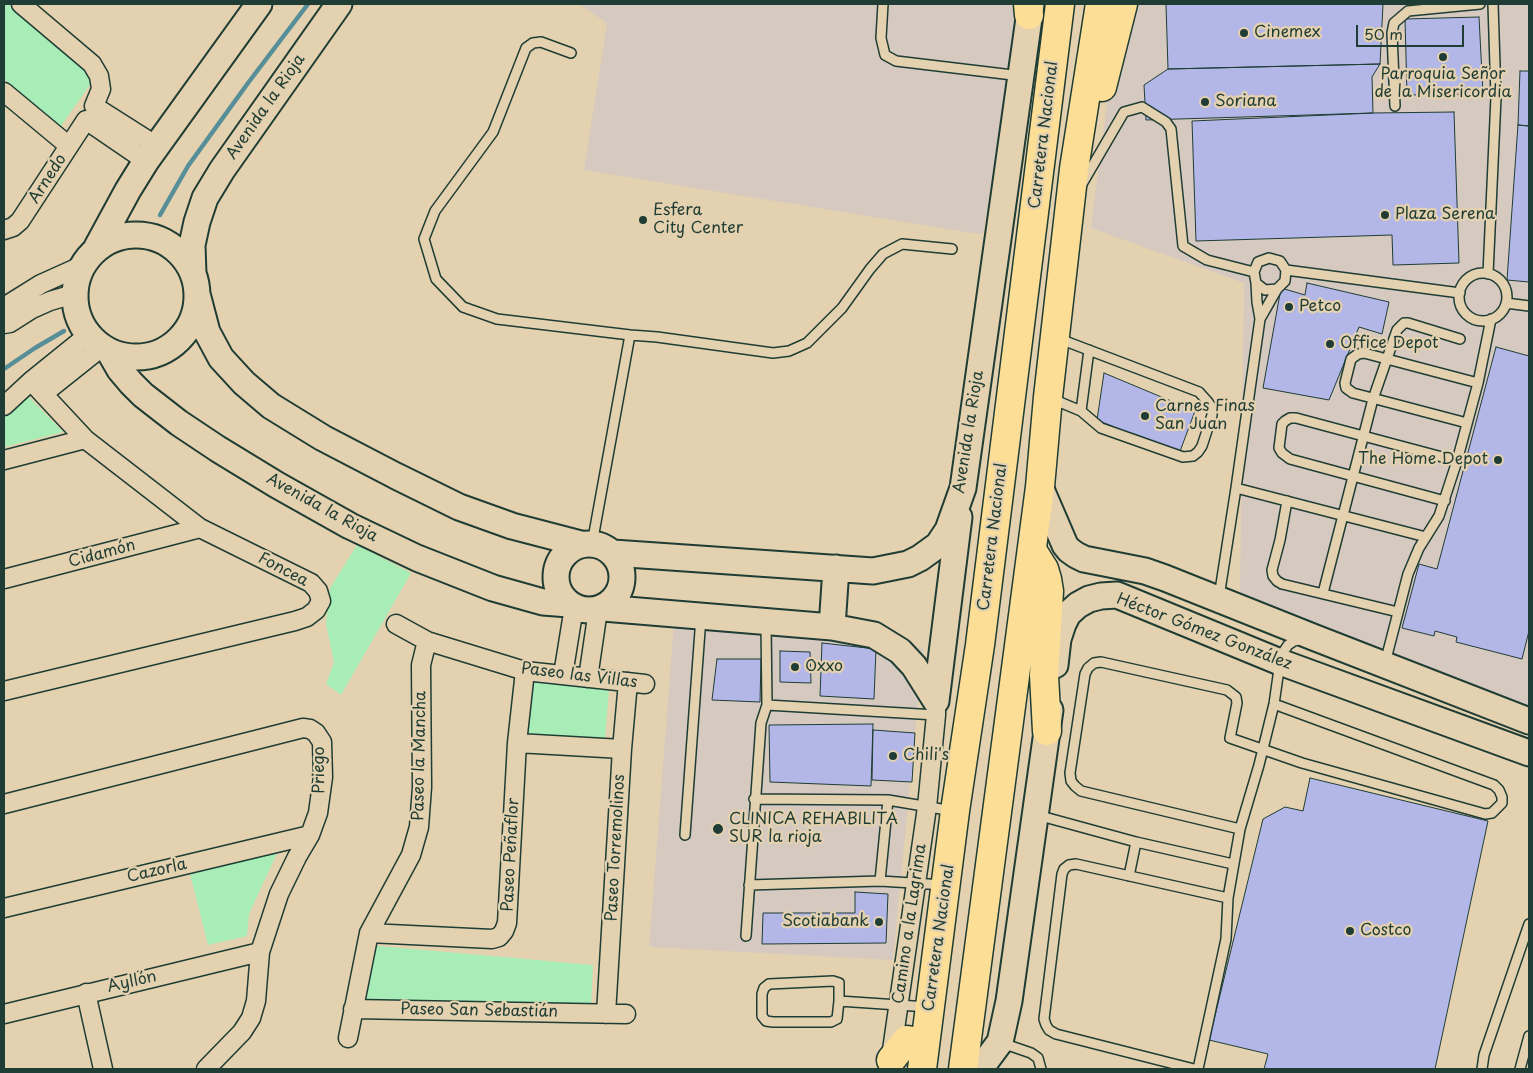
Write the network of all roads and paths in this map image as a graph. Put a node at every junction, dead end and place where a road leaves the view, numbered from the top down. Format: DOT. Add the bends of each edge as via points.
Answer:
graph roads {
  1 [pos="21,4"];
  2 [pos="339,4"];
  3 [pos="883,4"];
  4 [pos="1060,4"];
  5 [pos="1100,4"];
  6 [pos="1123,4"];
  7 [pos="1480,4"];
  8 [pos="1493,4"];
  9 [pos="253,6"];
  10 [pos="1029,8"];
  11 [pos="571,53"];
  12 [pos="1021,76"];
  13 [pos="4,92"];
  14 [pos="1395,106"];
  15 [pos="90,113"];
  16 [pos="70,146"];
  17 [pos="152,153"];
  18 [pos="1074,169"];
  19 [pos="1070,204"];
  20 [pos="4,230"];
  21 [pos="97,247"];
  22 [pos="952,249"];
  23 [pos="81,266"];
  24 [pos="1286,270"];
  25 [pos="1254,272"];
  26 [pos="1488,274"];
  27 [pos="1256,283"];
  28 [pos="195,284"];
  29 [pos="1277,289"];
  30 [pos="1460,293"];
  31 [pos="74,294"];
  32 [pos="1506,303"];
  33 [pos="4,306"];
  34 [pos="1529,306"];
  35 [pos="1260,319"];
  36 [pos="1491,319"];
  37 [pos="4,324"];
  38 [pos="630,336"];
  39 [pos="1054,337"];
  40 [pos="1460,339"];
  41 [pos="100,345"];
  42 [pos="1089,350"];
  43 [pos="1386,359"];
  44 [pos="1478,383"];
  45 [pos="37,388"];
  46 [pos="1048,398"];
  47 [pos="1373,399"];
  48 [pos="4,406"];
  49 [pos="1081,411"];
  50 [pos="1467,423"];
  51 [pos="1364,436"];
  52 [pos="85,439"];
  53 [pos="4,460"];
  54 [pos="1457,461"];
  55 [pos="1354,476"];
  56 [pos="1040,487"];
  57 [pos="963,488"];
  58 [pos="1236,488"];
  59 [pos="1287,501"];
  60 [pos="1445,501"];
  61 [pos="1343,515"];
  62 [pos="200,528"];
  63 [pos="1426,537"];
  64 [pos="595,547"];
  65 [pos="1032,550"];
  66 [pos="836,568"];
  67 [pos="4,579"];
  68 [pos="1323,594"];
  69 [pos="1219,599"];
  70 [pos="586,607"];
  71 [pos="1398,612"];
  72 [pos="701,616"];
  73 [pos="766,621"];
  74 [pos="396,624"];
  75 [pos="832,627"];
  76 [pos="1313,637"];
  77 [pos="427,641"];
  78 [pos="1280,662"];
  79 [pos="1384,665"];
  80 [pos="525,671"];
  81 [pos="563,675"];
  82 [pos="588,678"];
  83 [pos="637,683"];
  84 [pos="4,691"];
  85 [pos="1274,704"];
  86 [pos="767,705"];
  87 [pos="936,708"];
  88 [pos="1529,721"];
  89 [pos="1047,731"];
  90 [pos="517,743"];
  91 [pos="622,749"];
  92 [pos="1263,749"];
  93 [pos="1527,750"];
  94 [pos="754,799"];
  95 [pos="888,800"];
  96 [pos="4,804"];
  97 [pos="927,807"];
  98 [pos="955,812"];
  99 [pos="1034,814"];
  100 [pos="1240,829"];
  101 [pos="310,835"];
  102 [pos="685,835"];
  103 [pos="1136,842"];
  104 [pos="1234,864"];
  105 [pos="1129,876"];
  106 [pos="880,881"];
  107 [pos="916,884"];
  108 [pos="749,885"];
  109 [pos="947,886"];
  110 [pos="1228,898"];
  111 [pos="4,908"];
  112 [pos="1529,924"];
  113 [pos="369,933"];
  114 [pos="746,936"];
  115 [pos="260,952"];
  116 [pos="86,993"];
  117 [pos="839,1000"];
  118 [pos="898,1004"];
  119 [pos="929,1007"];
  120 [pos="353,1008"];
  121 [pos="4,1014"];
  122 [pos="606,1014"];
  123 [pos="626,1014"];
  124 [pos="1529,1036"];
  125 [pos="348,1038"];
  126 [pos="1000,1042"];
  127 [pos="923,1062"];
  128 [pos="890,1065"];
  129 [pos="103,1069"];
  130 [pos="206,1069"];
  131 [pos="963,1069"];
  132 [pos="980,1069"];
  133 [pos="1041,1069"];
  134 [pos="1196,1069"];
  135 [pos="1482,1069"];
  136 [pos="1520,1069"];
  1 -- 15 [label="street, Arnedo" via="92,64 99,76 101,89"];
  2 -- 28 [label="street, Avenida la Rioja" via="205,198 192,245"];
  3 -- 12 [label="lane" via="881,38 885,55 896,61"];
  4 -- 98 [label="highway, Carretera Nacional" via="980,645"];
  5 -- 18 [label="highway"];
  6 -- 18 [label="highway" via="1095,114"];
  7 -- 14 [label="lane" via="1408,11 1394,23"];
  8 -- 26 [label="lane" via="1496,97"];
  9 -- 17 [label="street"];
  10 -- 12 [label="street, Avenida la Rioja"];
  11 -- 38 [label="lane" via="541,42 526,48 493,132 435,211 424,239 436,279 463,307 497,319"];
  12 -- 57 [label="street, Avenida la Rioja"];
  13 -- 16 [label="street"];
  15 -- 16 [label="street, Arnedo"];
  15 -- 17 [label="street"];
  16 -- 20 [label="street, Arnedo" via="20,221"];
  17 -- 21 [label="street"];
  18 -- 19 [label="highway"];
  19 -- 25 [label="lane" via="1124,112 1142,107 1166,122 1171,130 1183,246 1207,260"];
  19 -- 39 [label="highway"];
  21 -- 23 [label="street"];
  21 -- 28 [label="street" via="114,238 133,234 152,236 170,244 184,257"];
  22 -- 38 [label="lane" via="902,244 883,254 842,308 807,343 789,351 773,353"];
  23 -- 31 [label="street"];
  23 -- 33 [label="street"];
  24 -- 25 [label="lane" via="1280,260 1269,258 1258,262"];
  24 -- 29 [label="lane" via="1285,281"];
  24 -- 30 [label="lane"];
  25 -- 27 [label="lane"];
  26 -- 30 [label="lane" via="1473,275 1466,280"];
  26 -- 32 [label="lane" via="1501,281 1507,296"];
  27 -- 29 [label="lane" via="1265,290"];
  27 -- 35 [label="lane"];
  28 -- 41 [label="street" via="195,312 188,328 177,342 162,352 126,357"];
  28 -- 64 [label="street, Avenida la Rioja" via="208,332 221,358 271,406 323,438 459,507 512,526"];
  29 -- 35 [label="lane"];
  30 -- 36 [label="lane" via="1462,308 1467,314 1478,320"];
  31 -- 37 [label="street" via="41,305"];
  31 -- 41 [label="street" via="80,322"];
  32 -- 34 [label="lane"];
  32 -- 36 [label="lane" via="1503,310"];
  35 -- 58 [label="lane"];
  36 -- 44 [label="lane"];
  38 -- 64 [label="lane"];
  39 -- 42 [label="lane"];
  39 -- 46 [label="highway"];
  40 -- 43 [label="lane" via="1404,323 1397,330"];
  41 -- 45 [label="street"];
  41 -- 70 [label="street, Avenida la Rioja" via="144,396 180,423 277,485 350,526 416,558 493,588 543,602"];
  42 -- 49 [label="lane"];
  42 -- 49 [label="lane" via="1199,392 1212,408 1212,416 1198,452 1183,457 1101,428"];
  43 -- 44 [label="lane"];
  43 -- 47 [label="lane"];
  43 -- 47 [label="lane" via="1364,353 1351,359 1346,388"];
  44 -- 50 [label="lane"];
  45 -- 48 [label="street"];
  45 -- 52 [label="street, Foncea"];
  46 -- 49 [label="lane"];
  46 -- 56 [label="highway"];
  47 -- 50 [label="lane"];
  47 -- 51 [label="lane"];
  50 -- 54 [label="lane"];
  51 -- 54 [label="lane"];
  51 -- 55 [label="lane"];
  51 -- 55 [label="lane" via="1296,418 1282,424 1279,448 1285,456"];
  52 -- 53 [label="street"];
  52 -- 62 [label="street, Foncea"];
  54 -- 60 [label="lane"];
  55 -- 60 [label="lane"];
  55 -- 61 [label="lane"];
  56 -- 65 [label="highway"];
  56 -- 69 [label="street, Héctor Gómez González" via="1065,545 1076,555 1145,572"];
  57 -- 66 [label="street, Avenida la Rioja" via="948,530 938,545 920,558 908,564 873,571"];
  57 -- 87 [label="street"];
  58 -- 59 [label="lane"];
  58 -- 69 [label="lane"];
  59 -- 61 [label="lane"];
  59 -- 68 [label="lane" via="1272,570 1274,576 1282,584"];
  60 -- 63 [label="lane"];
  61 -- 63 [label="lane"];
  61 -- 68 [label="lane"];
  62 -- 67 [label="street, Cidamón"];
  62 -- 84 [label="street, Foncea" via="311,583 321,601 316,610 295,621"];
  63 -- 71 [label="lane" via="1412,561"];
  64 -- 66 [label="street, Avenida la Rioja"];
  64 -- 70 [label="street" via="620,562 622,583 612,602"];
  64 -- 70 [label="street" via="571,549 563,556 556,576 562,596"];
  65 -- 89 [label="highway" via="1044,568 1049,591 1044,675"];
  65 -- 131 [label="highway"];
  66 -- 75 [label="street"];
  68 -- 71 [label="lane"];
  69 -- 76 [label="street, Héctor Gómez González"];
  70 -- 72 [label="street, Avenida la Rioja"];
  70 -- 81 [label="street"];
  70 -- 82 [label="street"];
  71 -- 79 [label="lane"];
  72 -- 73 [label="street, Avenida la Rioja"];
  72 -- 102 [label="lane"];
  73 -- 75 [label="street, Avenida la Rioja"];
  73 -- 86 [label="lane"];
  74 -- 77 [label="street, Paseo las Villas"];
  75 -- 87 [label="street, Avenida la Rioja" via="874,635 900,651 914,666"];
  76 -- 78 [label="lane" via="1294,641 1284,651"];
  76 -- 79 [label="street, Héctor Gómez González"];
  77 -- 80 [label="street, Paseo las Villas"];
  77 -- 113 [label="street, Paseo la Mancha" via="421,664 422,787 419,827 411,855"];
  78 -- 85 [label="lane"];
  78 -- 89 [label="street, Héctor Gómez González" via="1117,595 1089,599 1068,614 1058,639"];
  78 -- 93 [label="street, Héctor Gómez González"];
  79 -- 88 [label="street, Héctor Gómez González"];
  80 -- 81 [label="street, Paseo las Villas"];
  80 -- 90 [label="street, Paseo Peñaflor"];
  81 -- 82 [label="street, Paseo las Villas"];
  82 -- 83 [label="street, Paseo las Villas"];
  83 -- 91 [label="street, Paseo Torremolinos"];
  85 -- 92 [label="lane"];
  85 -- 92 [label="lane" via="1494,785 1502,796 1502,803 1492,814 1485,814"];
  86 -- 87 [label="lane"];
  86 -- 94 [label="lane" via="760,723"];
  87 -- 97 [label="street, Camino a la Lagrima"];
  89 -- 99 [label="street, Héctor Gómez González"];
  90 -- 91 [label="street"];
  90 -- 113 [label="street, Paseo Peñaflor" via="504,931 492,939"];
  91 -- 122 [label="street, Paseo Torremolinos"];
  92 -- 100 [label="lane"];
  92 -- 100 [label="lane" via="1230,738 1237,703 1236,697 1227,690 1101,662 1094,663 1085,674 1070,773 1075,786 1081,791"];
  94 -- 95 [label="lane"];
  94 -- 108 [label="lane"];
  95 -- 97 [label="lane"];
  95 -- 106 [label="lane"];
  96 -- 101 [label="street, Priego" via="303,728 316,733 322,742 318,813"];
  97 -- 98 [label="lane"];
  97 -- 107 [label="street, Camino a la Lagrima"];
  98 -- 109 [label="highway, Carretera Nacional"];
  99 -- 103 [label="lane"];
  99 -- 126 [label="street, Héctor Gómez González" via="1009,1000"];
  100 -- 104 [label="lane"];
  101 -- 111 [label="street, Cazorla"];
  101 -- 115 [label="street, Priego" via="279,894"];
  103 -- 104 [label="lane"];
  103 -- 105 [label="lane"];
  104 -- 110 [label="lane"];
  105 -- 110 [label="lane"];
  105 -- 134 [label="lane" via="1076,864 1064,869 1044,1019 1046,1025 1056,1034"];
  106 -- 107 [label="lane"];
  106 -- 108 [label="lane"];
  107 -- 109 [label="lane"];
  107 -- 118 [label="street, Camino a la Lagrima"];
  108 -- 114 [label="lane"];
  109 -- 119 [label="highway, Carretera Nacional"];
  110 -- 134 [label="lane" via="1226,939"];
  112 -- 135 [label="lane"];
  113 -- 120 [label="street, Paseo la Mancha"];
  115 -- 116 [label="street, Ayllón"];
  115 -- 130 [label="street, Priego" via="256,1000 251,1018 242,1032"];
  116 -- 121 [label="street, Ayllón"];
  116 -- 129 [label="street"];
  117 -- 117 [label="lane" via="839,983 833,980 769,984 762,994 762,1016 773,1022 832,1022 837,1019"];
  117 -- 118 [label="lane"];
  118 -- 119 [label="lane"];
  118 -- 128 [label="street, Camino a la Lagrima"];
  119 -- 127 [label="highway, Carretera Nacional"];
  120 -- 122 [label="street, Paseo San Sebastián"];
  120 -- 125 [label="street, Paseo la Mancha"];
  122 -- 123 [label="street, Paseo San Sebastián"];
  124 -- 136 [label="lane"];
  126 -- 132 [label="street, Héctor Gómez González"];
  126 -- 133 [label="lane" via="1031,1053 1038,1058"];
  127 -- 128 [label="highway" via="918,1042 907,1040"];
}
